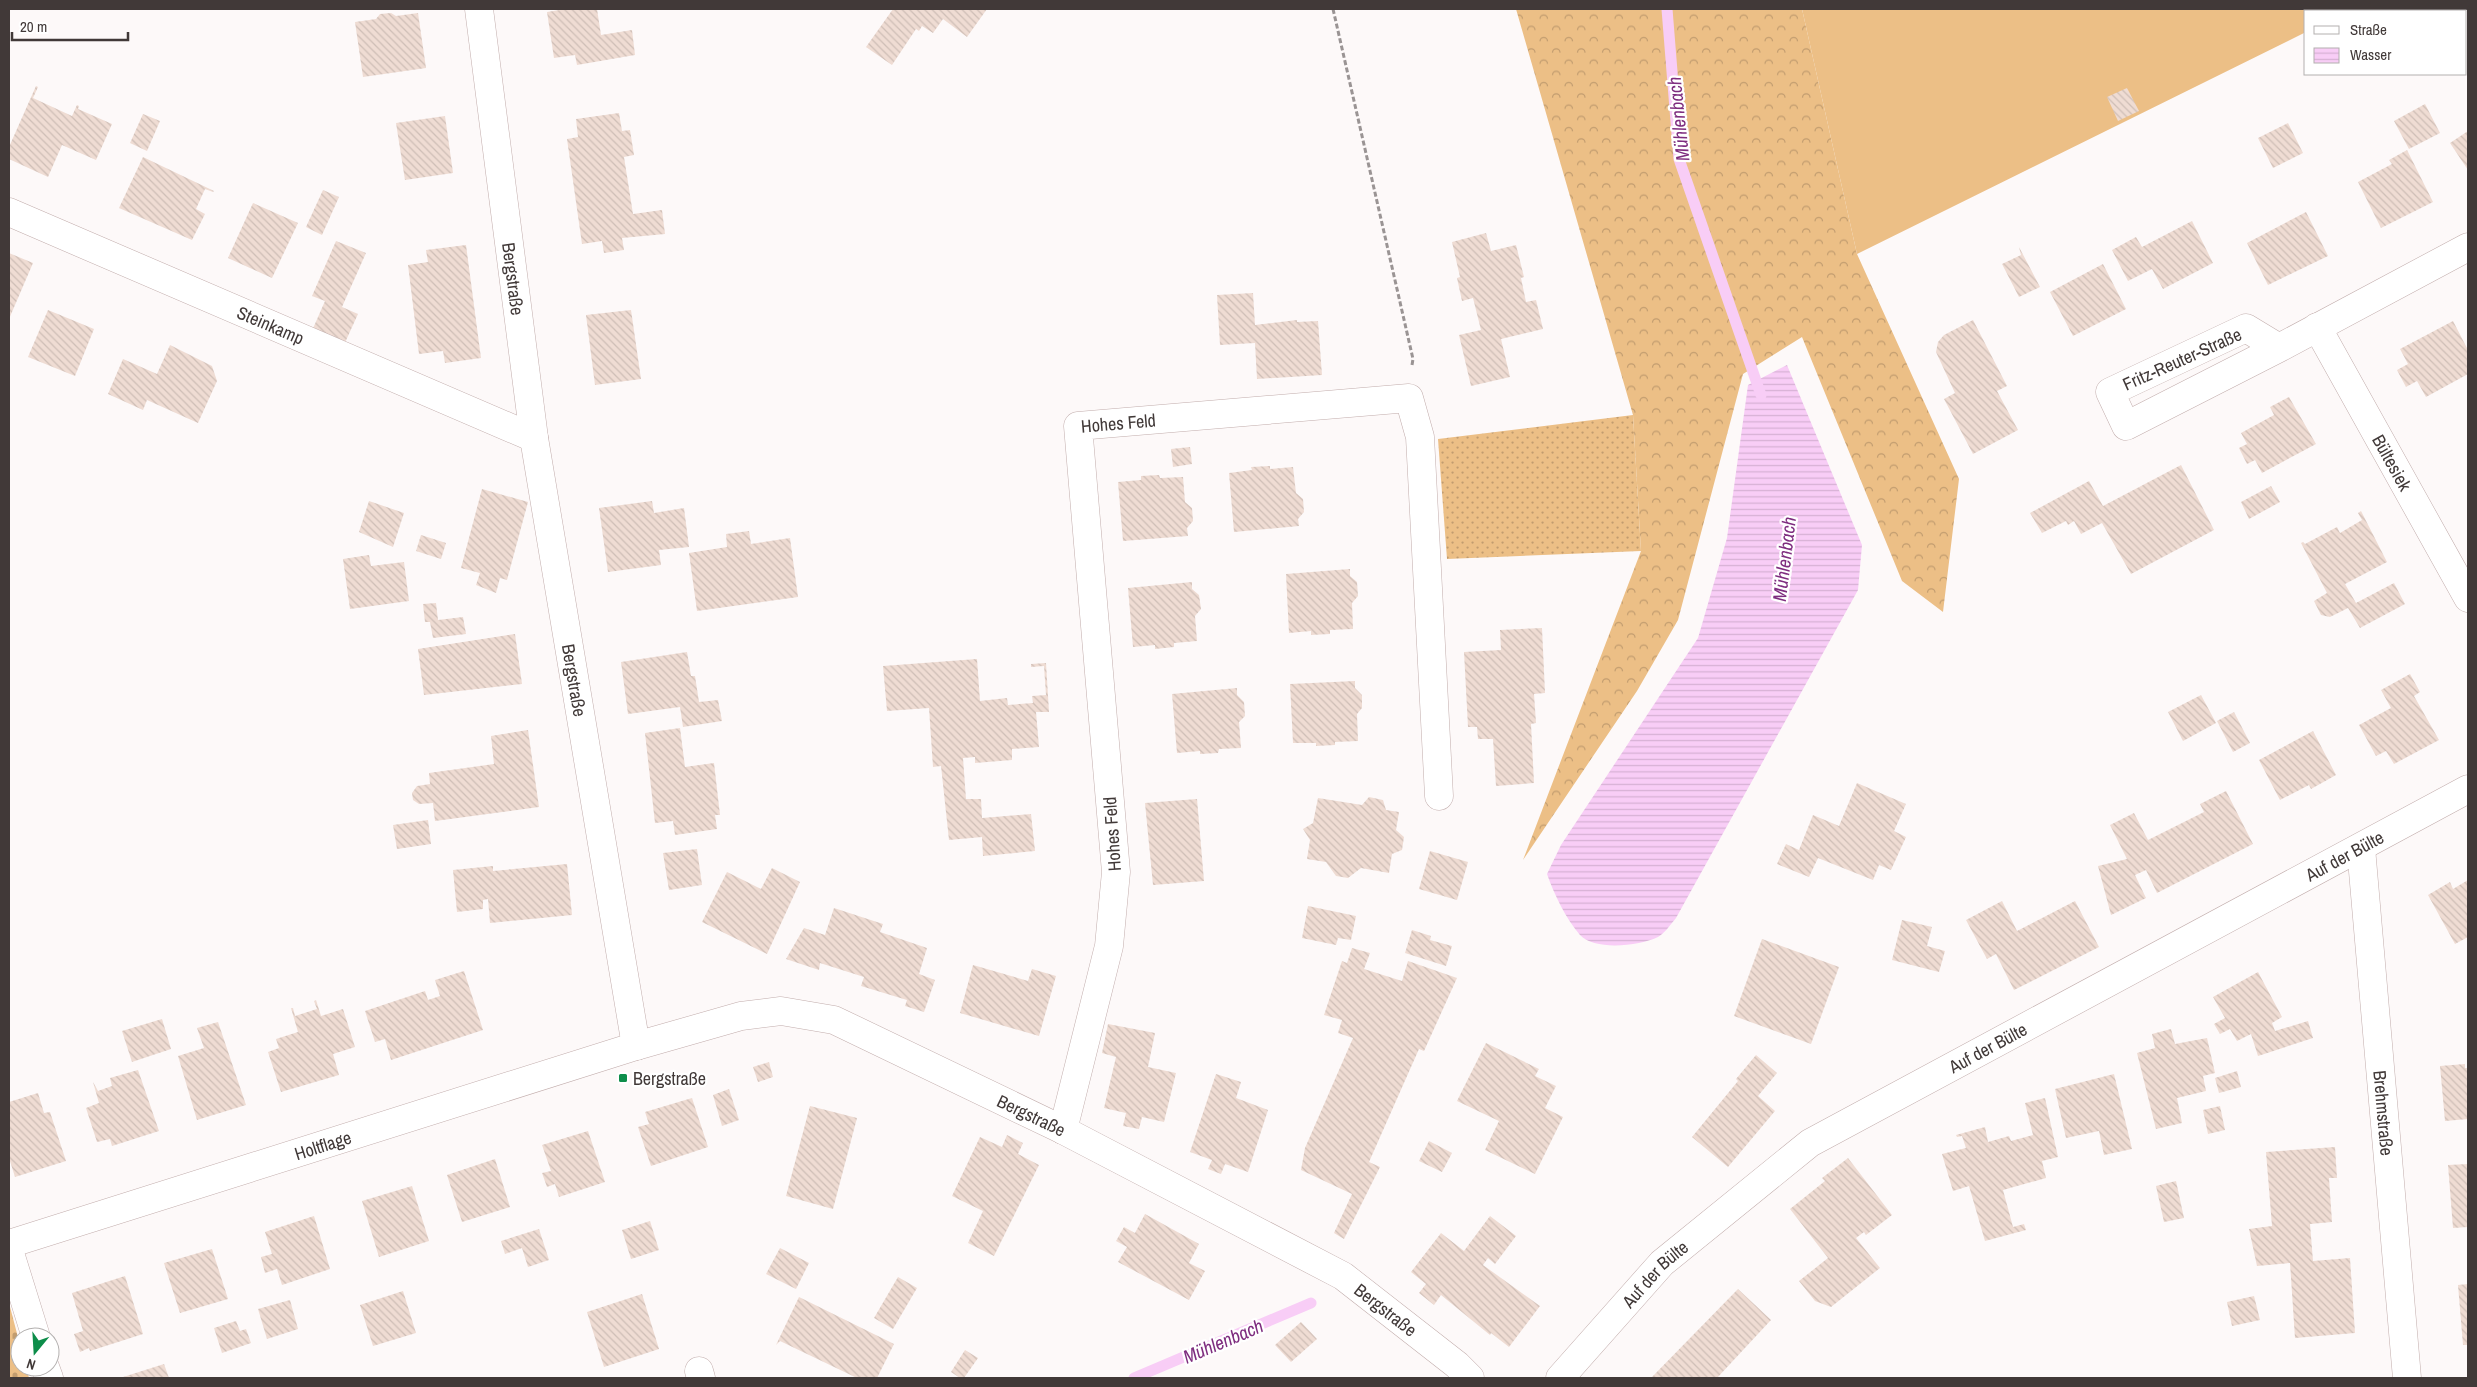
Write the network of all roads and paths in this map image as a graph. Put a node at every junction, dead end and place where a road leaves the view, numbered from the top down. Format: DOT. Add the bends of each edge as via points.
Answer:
graph roads {
  1 [pos="479,9"];
  2 [pos="1333,9"];
  3 [pos="9,212"];
  4 [pos="2468,247"];
  5 [pos="2317,327"];
  6 [pos="2280,348"];
  7 [pos="1409,398"];
  8 [pos="534,438"];
  9 [pos="2468,598"];
  10 [pos="2468,789"];
  11 [pos="1439,796"];
  12 [pos="2361,848"];
  13 [pos="636,1046"];
  14 [pos="1063,1130"];
  15 [pos="9,1244"];
  16 [pos="9,1250"];
  17 [pos="33,1327"];
  18 [pos="1470,1378"];
  19 [pos="1560,1378"];
  20 [pos="2407,1378"];
  1 -- 8 [label="street, Bergstraße"];
  2 -- 7 [label="path" via="1413,359"];
  3 -- 8 [label="street, Steinkamp"];
  4 -- 5 [label="street, Fritz-Reuter-Straße"];
  5 -- 6 [label="street, Fritz-Reuter-Straße"];
  5 -- 9 [label="street, Bültesiek"];
  6 -- 6 [label="street, Fritz-Reuter-Straße" via="2126,426 2110,392 2246,328"];
  7 -- 11 [label="street" via="1420,437"];
  7 -- 14 [label="street, Hohes Feld" via="1078,426 1116,872 1110,946"];
  8 -- 13 [label="street, Bergstraße"];
  10 -- 12 [label="street, Auf der Bülte"];
  12 -- 19 [label="street, Auf der Bülte" via="1810,1143 1662,1262"];
  12 -- 20 [label="street, Brehmstraße"];
  13 -- 14 [label="street, Bergstraße" via="741,1016 781,1012 834,1020"];
  13 -- 15 [label="street, Holtflage"];
  14 -- 18 [label="street, Bergstraße" via="1343,1276"];
  16 -- 17 [label="street"];
}
